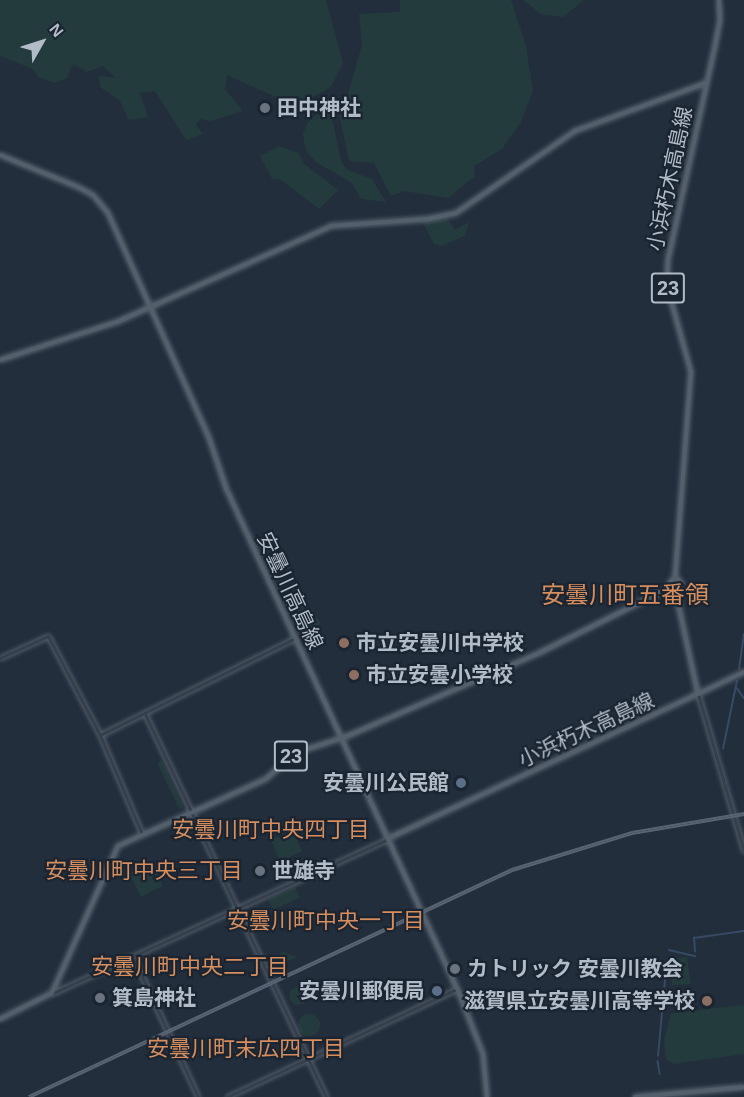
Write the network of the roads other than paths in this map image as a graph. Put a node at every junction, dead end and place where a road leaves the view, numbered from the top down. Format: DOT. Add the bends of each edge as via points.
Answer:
graph roads {
  1 [pos="718,0"];
  2 [pos="706,83"];
  3 [pos="0,155"];
  4 [pos="148,307"];
  5 [pos="0,360"];
  6 [pos="675,579"];
  7 [pos="673,588"];
  8 [pos="295,638"];
  9 [pos="0,658"];
  10 [pos="744,672"];
  11 [pos="698,694"];
  12 [pos="145,714"];
  13 [pos="100,735"];
  14 [pos="341,738"];
  15 [pos="189,810"];
  16 [pos="142,834"];
  17 [pos="389,838"];
  18 [pos="744,851"];
  19 [pos="237,909"];
  20 [pos="133,957"];
  21 [pos="457,989"];
  22 [pos="52,993"];
  23 [pos="0,1019"];
  24 [pos="308,1059"];
  25 [pos="744,1087"];
  26 [pos="198,1097"];
  27 [pos="227,1097"];
  28 [pos="326,1097"];
  29 [pos="488,1097"];
  30 [pos="635,1097"];
  1 -- 2 [label="main road, 小浜朽木高島線 / 23" via="720,20"];
  2 -- 4 [label="main road" via="575,131 456,213 428,219 331,226"];
  2 -- 6 [label="main road, 小浜朽木高島線 / 23" via="668,260 667,286 691,372"];
  3 -- 4 [label="main road, 安曇川高島線" via="78,187 100,202"];
  4 -- 5 [label="main road" via="119,321"];
  4 -- 8 [label="main road, 安曇川高島線"];
  6 -- 7 [label="main road, 小浜朽木高島線 / 23"];
  6 -- 7 [label="main road, 小浜朽木高島線 / 23" via="681,584"];
  7 -- 11 [label="main road, 小浜朽木高島線 / 23"];
  7 -- 14 [label="main road, 23" via="541,652"];
  8 -- 12 [label="street"];
  8 -- 14 [label="main road, 安曇川高島線"];
  9 -- 13 [label="street" via="48,636"];
  10 -- 11 [label="main road"];
  11 -- 17 [label="main road, 小浜朽木高島線"];
  11 -- 18 [label="street"];
  12 -- 13 [label="street"];
  12 -- 15 [label="street"];
  13 -- 16 [label="street"];
  14 -- 15 [label="main road, 23" via="296,753 266,779"];
  14 -- 17 [label="main road, 安曇川高島線"];
  15 -- 16 [label="main road, 23"];
  15 -- 19 [label="street"];
  16 -- 22 [label="main road, 23" via="118,846"];
  17 -- 19 [label="street"];
  17 -- 21 [label="main road, 安曇川高島線"];
  19 -- 20 [label="street"];
  19 -- 24 [label="street"];
  20 -- 22 [label="street"];
  20 -- 26 [label="street"];
  21 -- 24 [label="street"];
  21 -- 29 [label="main road, 安曇川高島線" via="483,1054"];
  22 -- 23 [label="main road"];
  24 -- 27 [label="street"];
  24 -- 28 [label="street"];
  25 -- 30 [label="main road"];
}
